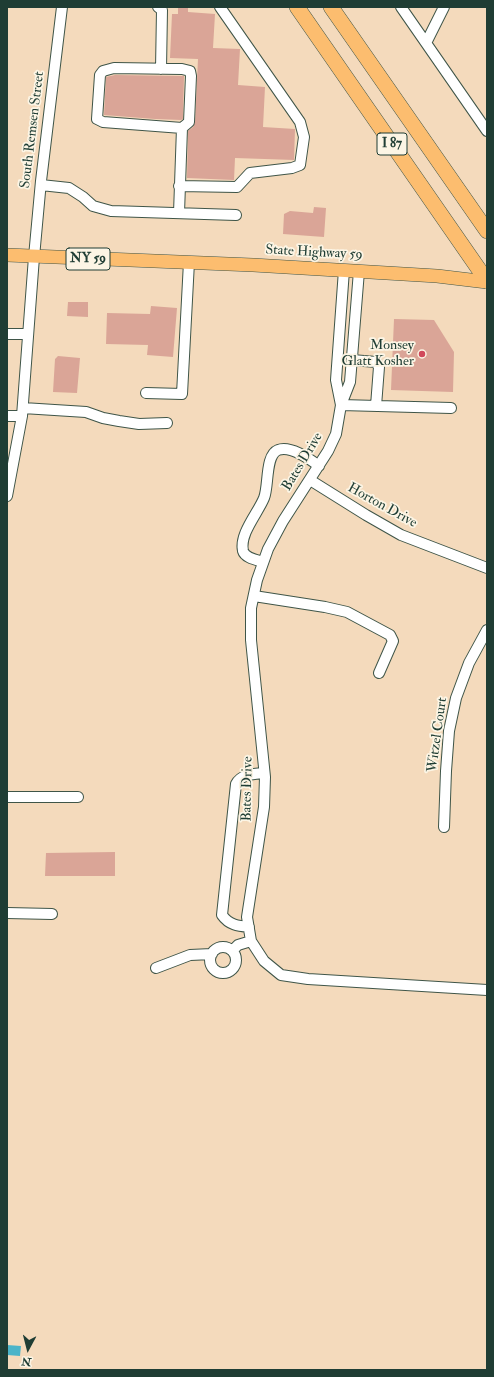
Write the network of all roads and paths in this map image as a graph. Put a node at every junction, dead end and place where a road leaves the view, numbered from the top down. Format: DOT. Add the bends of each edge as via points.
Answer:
graph roads {
  1 [pos="62,7"];
  2 [pos="158,7"];
  3 [pos="220,7"];
  4 [pos="298,7"];
  5 [pos="331,7"];
  6 [pos="401,7"];
  7 [pos="444,7"];
  8 [pos="426,43"];
  9 [pos="161,69"];
  10 [pos="182,128"];
  11 [pos="487,132"];
  12 [pos="41,185"];
  13 [pos="180,186"];
  14 [pos="179,213"];
  15 [pos="236,215"];
  16 [pos="487,231"];
  17 [pos="7,255"];
  18 [pos="34,257"];
  19 [pos="189,262"];
  20 [pos="344,270"];
  21 [pos="359,271"];
  22 [pos="487,282"];
  23 [pos="7,334"];
  24 [pos="28,334"];
  25 [pos="352,360"];
  26 [pos="146,393"];
  27 [pos="341,405"];
  28 [pos="376,406"];
  29 [pos="451,408"];
  30 [pos="23,412"];
  31 [pos="7,416"];
  32 [pos="167,423"];
  33 [pos="319,466"];
  34 [pos="310,480"];
  35 [pos="7,496"];
  36 [pos="263,562"];
  37 [pos="487,568"];
  38 [pos="254,596"];
  39 [pos="487,630"];
  40 [pos="379,673"];
  41 [pos="264,773"];
  42 [pos="7,797"];
  43 [pos="78,797"];
  44 [pos="444,827"];
  45 [pos="7,913"];
  46 [pos="52,914"];
  47 [pos="249,927"];
  48 [pos="252,941"];
  49 [pos="233,950"];
  50 [pos="212,954"];
  51 [pos="156,968"];
  52 [pos="487,990"];
  1 -- 12 [label="street, South Remsen Street"];
  2 -- 9 [label="street" via="162,10"];
  3 -- 13 [label="street" via="300,122 304,136 300,165 250,173 237,187"];
  4 -- 22 [label="highway, I 87"];
  5 -- 16 [label="highway, I 87"];
  6 -- 8 [label="street"];
  7 -- 8 [label="street"];
  8 -- 11 [label="street"];
  9 -- 10 [label="street" via="182,69 190,71 192,76 189,122"];
  9 -- 10 [label="street" via="114,68 103,71 100,75 97,119 103,122"];
  10 -- 13 [label="street"];
  12 -- 14 [label="street" via="68,188 93,206 111,211"];
  12 -- 18 [label="street, South Remsen Street"];
  13 -- 14 [label="street"];
  14 -- 15 [label="street"];
  17 -- 18 [label="main road, NY 59"];
  18 -- 19 [label="main road, NY 59"];
  18 -- 24 [label="street, South Remsen Street"];
  19 -- 20 [label="main road, State Highway 59 / NY 59"];
  19 -- 26 [label="street" via="182,394"];
  20 -- 21 [label="main road, State Highway 59 / NY 59"];
  20 -- 27 [label="street, Bates Drive" via="336,380"];
  21 -- 22 [label="main road, State Highway 59 / NY 59"];
  21 -- 25 [label="street, Bates Drive"];
  23 -- 24 [label="street"];
  24 -- 30 [label="street, South Remsen Street"];
  25 -- 27 [label="street, Bates Drive" via="350,382"];
  25 -- 28 [label="street" via="376,362 379,367"];
  27 -- 28 [label="street"];
  27 -- 33 [label="street, Bates Drive" via="336,434"];
  28 -- 29 [label="street"];
  30 -- 31 [label="street"];
  30 -- 32 [label="street" via="86,412 119,422"];
  30 -- 35 [label="street, South Remsen Street"];
  33 -- 34 [label="street, Bates Drive"];
  33 -- 36 [label="street" via="301,454 288,450 279,449 273,452 264,497 242,544 243,552 248,557"];
  34 -- 36 [label="street, Bates Drive" via="283,521"];
  34 -- 37 [label="street, Horton Drive" via="401,535"];
  36 -- 38 [label="street, Bates Drive"];
  38 -- 40 [label="street" via="347,612 390,635 393,641"];
  38 -- 41 [label="street, Bates Drive" via="251,640"];
  39 -- 44 [label="street, Witzel Court" via="469,664 456,698 449,731"];
  41 -- 47 [label="street, Bates Drive" via="264,807 247,917"];
  41 -- 47 [label="street" via="244,777 236,784 222,915 228,922 237,926"];
  42 -- 43 [label="street"];
  45 -- 46 [label="street"];
  47 -- 48 [label="street, Bates Drive"];
  48 -- 49 [label="street" via="238,945"];
  48 -- 52 [label="street, Bates Drive" via="264,961 281,975 308,979"];
  49 -- 50 [label="street" via="221,947"];
  49 -- 50 [label="street" via="236,962 228,972 219,972 212,967"];
  50 -- 51 [label="street" via="190,955"];
}
